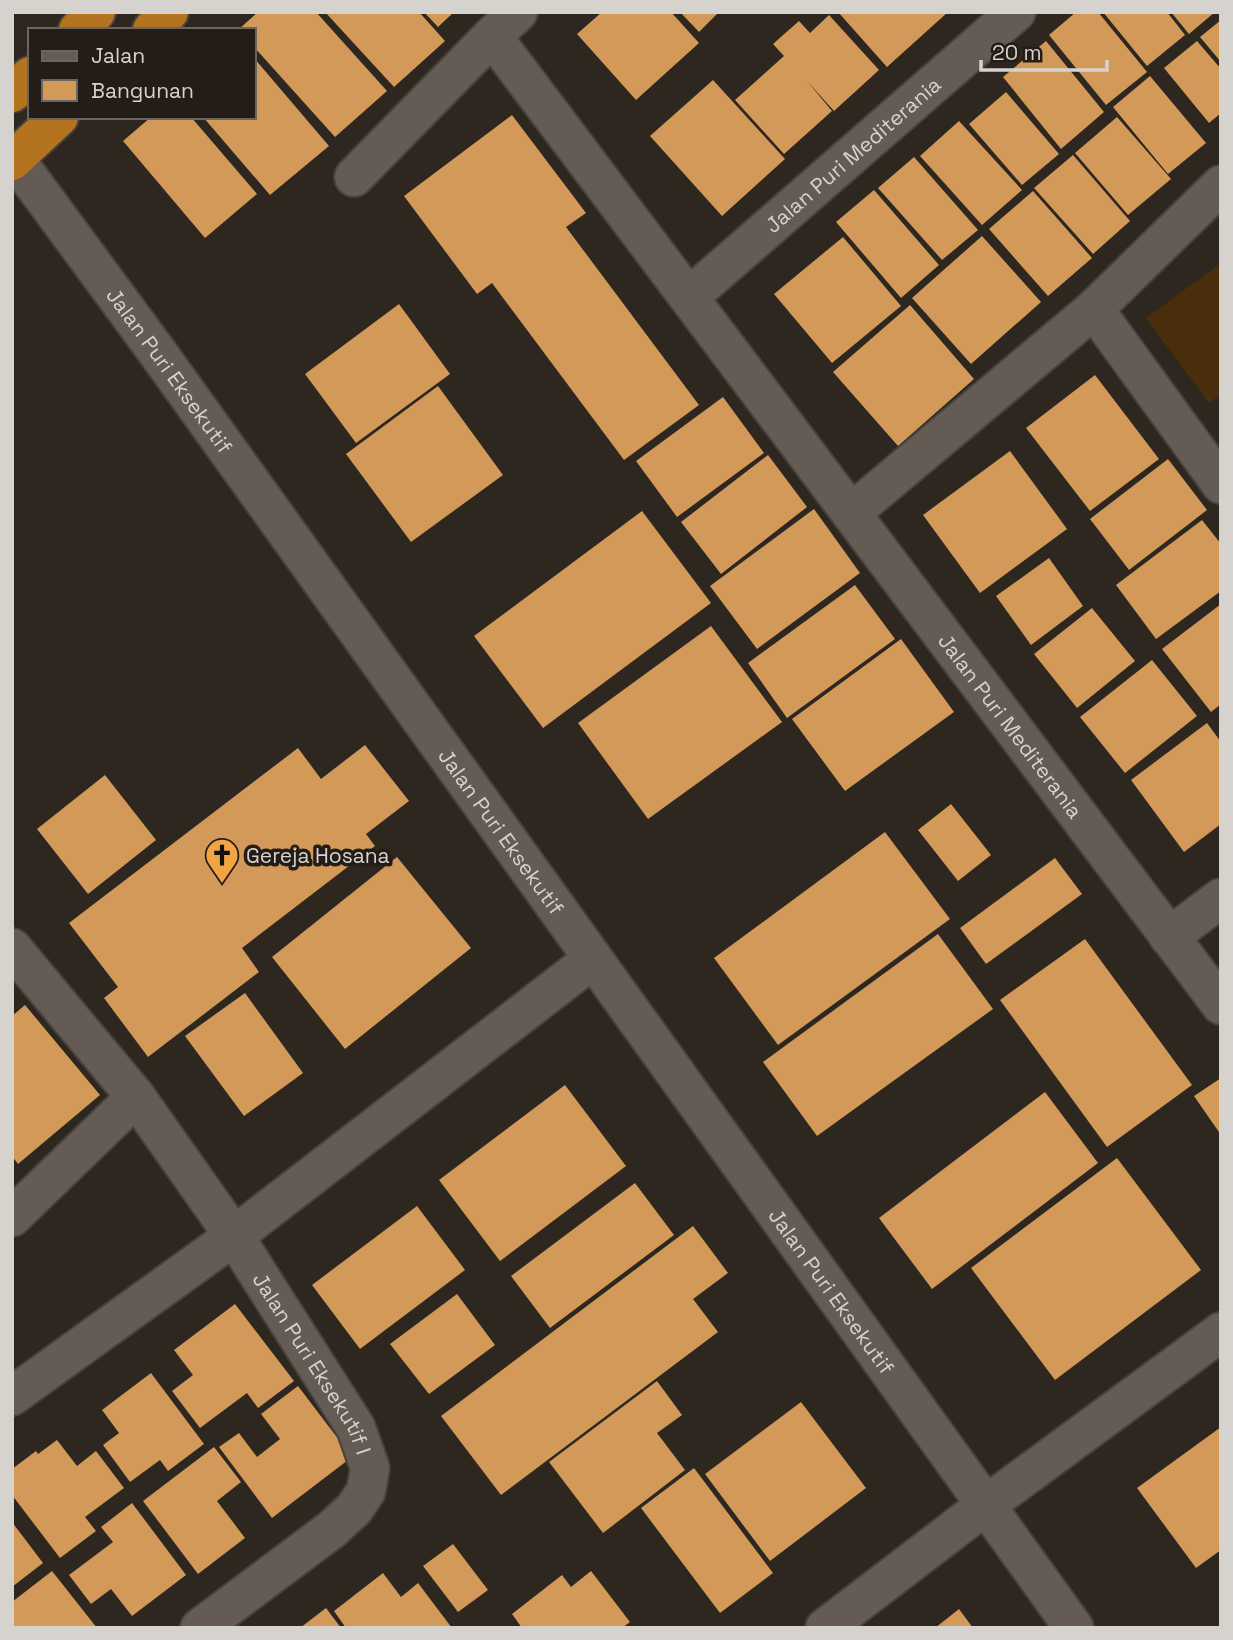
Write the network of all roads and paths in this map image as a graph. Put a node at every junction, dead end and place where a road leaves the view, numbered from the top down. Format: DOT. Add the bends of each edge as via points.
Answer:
graph roads {
  1 [pos="96,12"];
  2 [pos="169,12"];
  3 [pos="1016,12"];
  4 [pos="505,24"];
  5 [pos="80,28"];
  6 [pos="154,28"];
  7 [pos="28,78"];
  8 [pos="12,93"];
  9 [pos="57,119"];
  10 [pos="14,160"];
  11 [pos="354,177"];
  12 [pos="1221,185"];
  13 [pos="689,297"];
  14 [pos="1094,309"];
  15 [pos="1221,484"];
  16 [pos="851,513"];
  17 [pos="1221,898"];
  18 [pos="1169,936"];
  19 [pos="12,948"];
  20 [pos="593,959"];
  21 [pos="1221,1005"];
  22 [pos="136,1097"];
  23 [pos="12,1217"];
  24 [pos="234,1236"];
  25 [pos="1221,1332"];
  26 [pos="12,1396"];
  27 [pos="986,1505"];
  28 [pos="200,1628"];
  29 [pos="825,1628"];
  30 [pos="1074,1628"];
  1 -- 5 [label="highway"];
  2 -- 6 [label="highway"];
  3 -- 13 [label="street, Jalan Puri Mediterania"];
  4 -- 11 [label="street, Jalan Puri Mediterania"];
  4 -- 13 [label="street, Jalan Puri Mediterania"];
  7 -- 8 [label="highway"];
  9 -- 10 [label="highway"];
  10 -- 20 [label="street, Jalan Puri Eksekutif"];
  12 -- 14 [label="street"];
  13 -- 16 [label="street, Jalan Puri Mediterania"];
  14 -- 15 [label="street"];
  14 -- 16 [label="street"];
  16 -- 18 [label="street, Jalan Puri Mediterania"];
  17 -- 18 [label="street"];
  18 -- 21 [label="street, Jalan Puri Mediterania"];
  19 -- 22 [label="street, Jalan Puri Eksekutif I"];
  20 -- 24 [label="street"];
  20 -- 27 [label="street, Jalan Puri Eksekutif"];
  22 -- 23 [label="street"];
  22 -- 24 [label="street, Jalan Puri Eksekutif I"];
  24 -- 26 [label="street"];
  24 -- 28 [label="street, Jalan Puri Eksekutif I" via="356,1428 370,1468 366,1492 354,1509"];
  25 -- 27 [label="street"];
  27 -- 29 [label="street"];
  27 -- 30 [label="street, Jalan Puri Eksekutif"];
}
